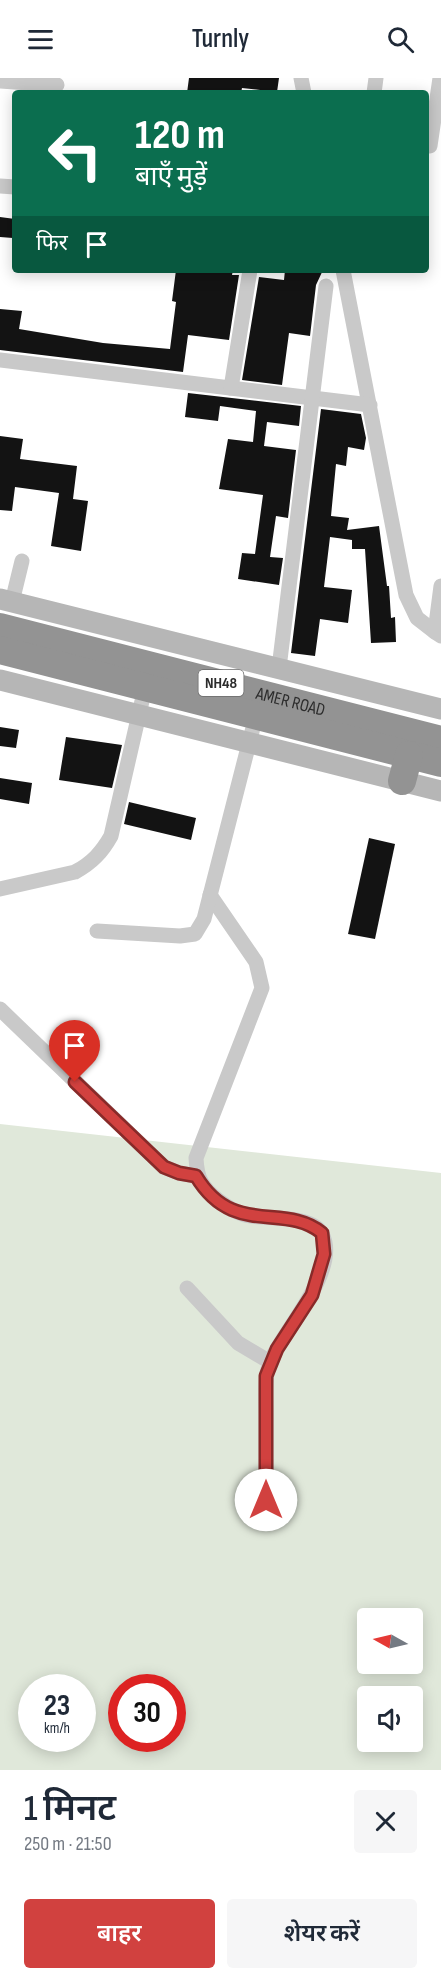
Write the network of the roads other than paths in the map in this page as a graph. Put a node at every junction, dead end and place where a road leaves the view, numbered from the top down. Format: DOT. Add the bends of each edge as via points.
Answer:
graph roads {
  1 [pos="440,78"];
  2 [pos="0,81"];
  3 [pos="57,85"];
  4 [pos="432,145"];
  5 [pos="250,273"];
  6 [pos="345,273"];
  7 [pos="326,286"];
  8 [pos="0,360"];
  9 [pos="231,388"];
  10 [pos="311,399"];
  11 [pos="370,405"];
  12 [pos="22,561"];
  13 [pos="441,586"];
  14 [pos="6,600"];
  15 [pos="0,627"];
  16 [pos="438,634"];
  17 [pos="0,650"];
  18 [pos="279,668"];
  19 [pos="0,680"];
  20 [pos="142,701"];
  21 [pos="441,709"];
  22 [pos="252,729"];
  23 [pos="441,740"];
  24 [pos="441,763"];
  25 [pos="406,768"];
  26 [pos="441,790"];
  27 [pos="0,889"];
  28 [pos="210,895"];
  29 [pos="96,931"];
  30 [pos="0,1009"];
  31 [pos="196,1176"];
  32 [pos="187,1288"];
  33 [pos="270,1362"];
  34 [pos="266,1521"];
  1 -- 4 [label="street"];
  2 -- 3 [label="street"];
  5 -- 9 [label="street"];
  6 -- 11 [label="street"];
  7 -- 10 [label="street"];
  8 -- 9 [label="street"];
  9 -- 10 [label="street"];
  10 -- 11 [label="street"];
  10 -- 18 [label="street"];
  11 -- 16 [label="street" via="406,595 417,618"];
  12 -- 14 [label="street"];
  13 -- 16 [label="street"];
  14 -- 18 [label="street"];
  15 -- 23 [label="highway, AMER ROAD / NH48"];
  17 -- 20 [label="highway, AMER ROAD / NH48"];
  18 -- 21 [label="street"];
  19 -- 20 [label="street"];
  20 -- 22 [label="highway, AMER ROAD / NH48"];
  20 -- 27 [label="street" via="111,837 104,849 75,872"];
  22 -- 25 [label="highway, AMER ROAD / NH48"];
  22 -- 28 [label="street"];
  24 -- 25 [label="highway, AMER ROAD / NH48"];
  25 -- 26 [label="street"];
  28 -- 29 [label="street" via="200,927 189,936"];
  28 -- 31 [label="street" via="256,962 262,988 196,1158"];
  30 -- 31 [label="street" via="164,1167"];
  31 -- 33 [label="street" via="204,1188 232,1210 263,1218 306,1221 322,1233 324,1254 312,1295"];
  32 -- 33 [label="street" via="238,1342"];
  33 -- 34 [label="street" via="266,1376"];
}
